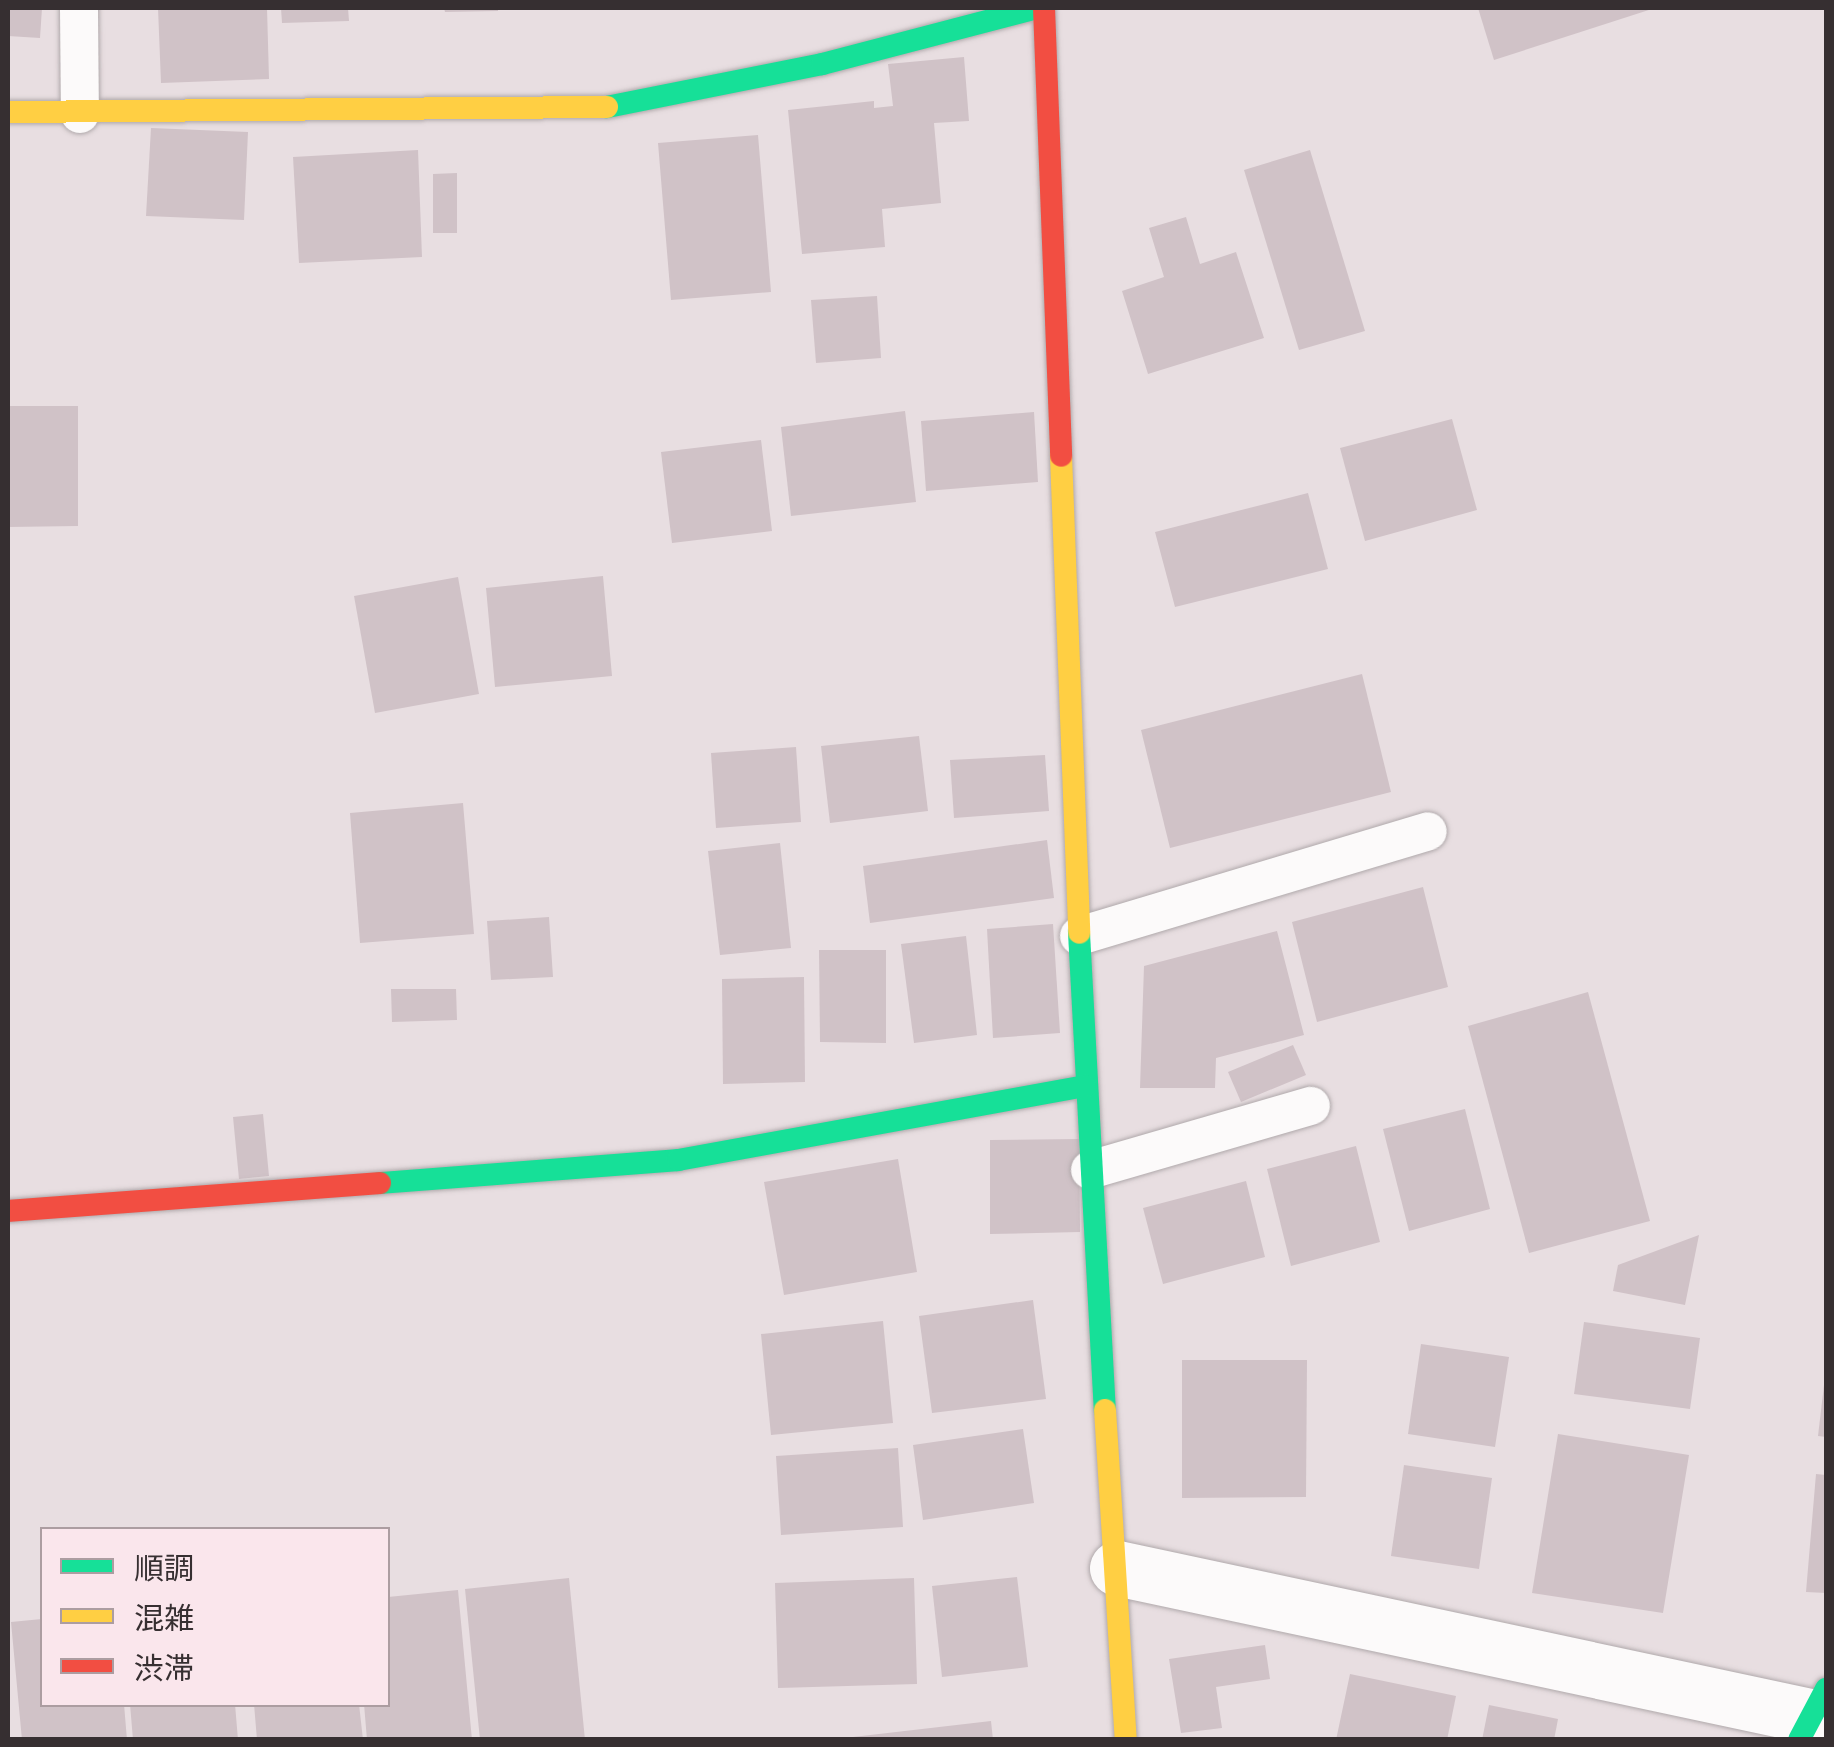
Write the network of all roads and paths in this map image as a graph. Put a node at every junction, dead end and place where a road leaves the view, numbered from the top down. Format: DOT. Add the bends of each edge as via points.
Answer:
graph roads {
  1 [pos="80,8"];
  2 [pos="1041,8"];
  3 [pos="8,112"];
  4 [pos="80,114"];
  5 [pos="1428,831"];
  6 [pos="1079,936"];
  7 [pos="1085,1086"];
  8 [pos="1312,1106"];
  9 [pos="1090,1170"];
  10 [pos="8,1211"];
  11 [pos="1116,1568"];
  12 [pos="1812,1715"];
  13 [pos="1126,1740"];
  1 -- 4 [label="lane"];
  2 -- 4 [label="street" via="822,64 594,110"];
  2 -- 6 [label="street"];
  3 -- 4 [label="street"];
  5 -- 6 [label="lane"];
  6 -- 7 [label="street"];
  7 -- 9 [label="street"];
  7 -- 10 [label="street" via="678,1160"];
  8 -- 9 [label="lane"];
  9 -- 11 [label="street"];
  11 -- 12 [label="street"];
  11 -- 13 [label="street"];
}
